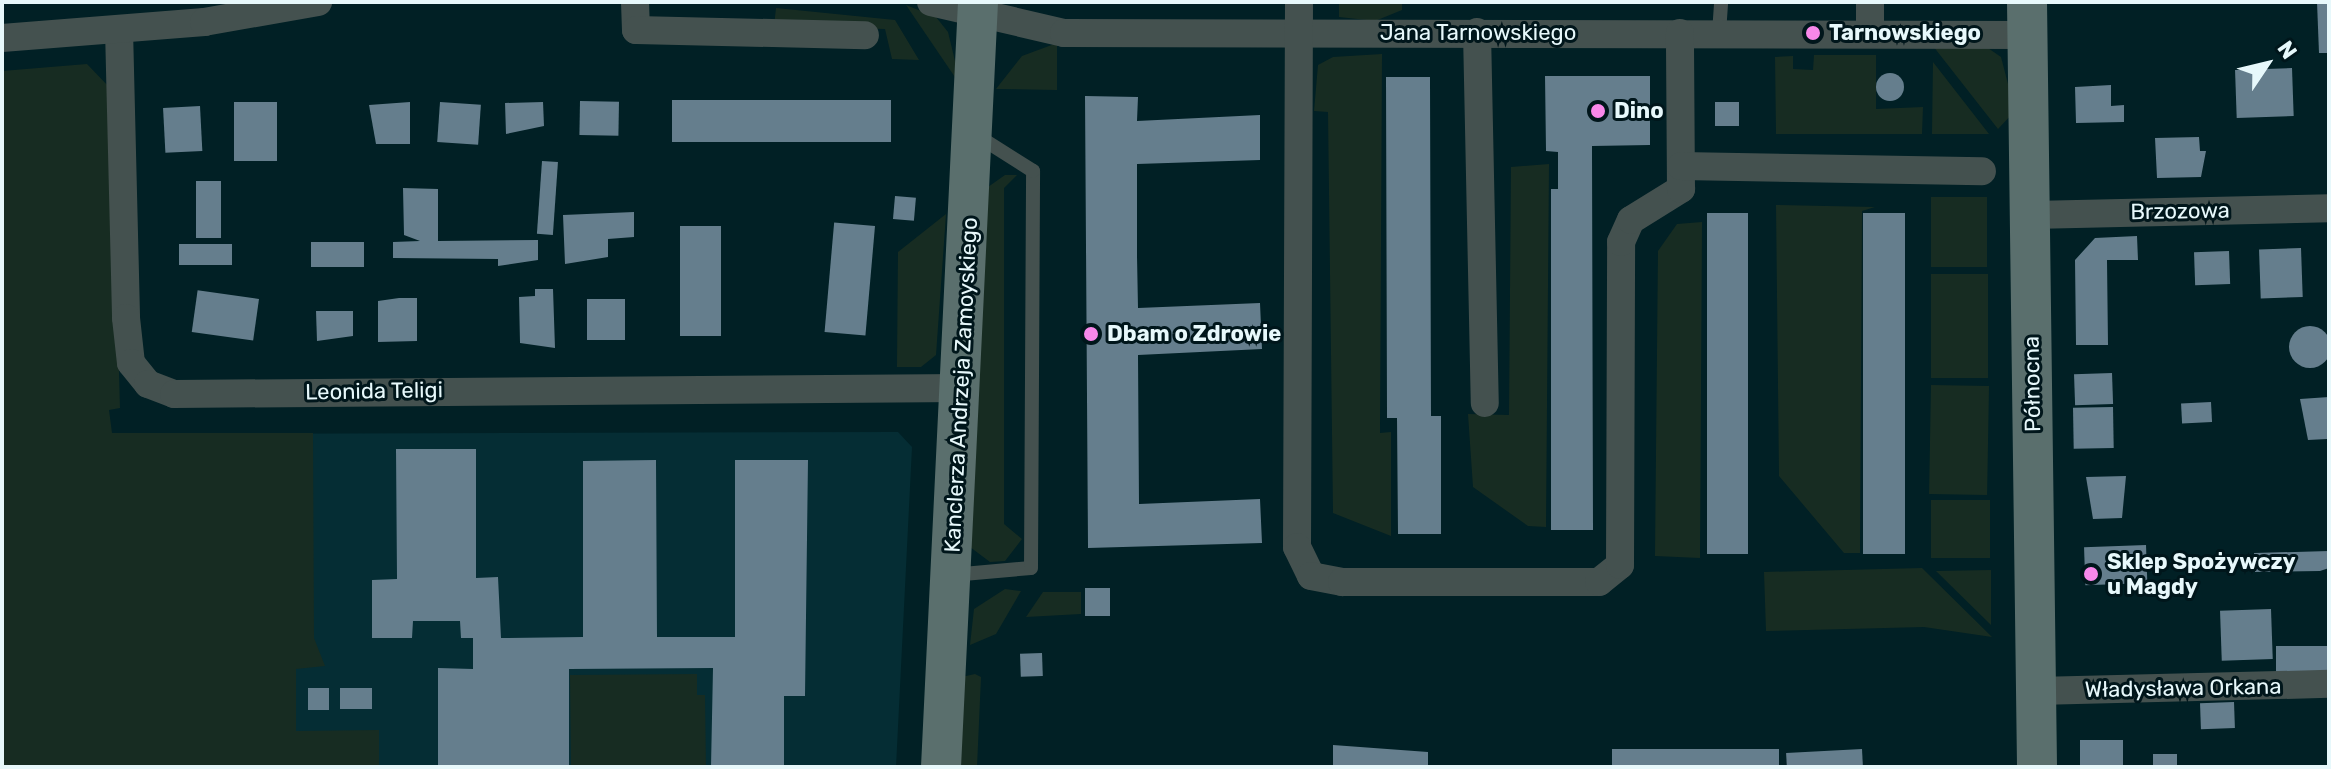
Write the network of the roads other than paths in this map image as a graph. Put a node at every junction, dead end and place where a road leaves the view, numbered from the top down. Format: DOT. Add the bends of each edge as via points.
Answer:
graph roads {
  1 [pos="318,2"];
  2 [pos="635,2"];
  3 [pos="931,2"];
  4 [pos="1299,2"];
  5 [pos="1721,2"];
  6 [pos="1870,2"];
  7 [pos="978,9"];
  8 [pos="202,12"];
  9 [pos="2027,18"];
  10 [pos="119,29"];
  11 [pos="1477,32"];
  12 [pos="1298,33"];
  13 [pos="1680,33"];
  14 [pos="1719,33"];
  15 [pos="1870,34"];
  16 [pos="865,35"];
  17 [pos="2,38"];
  18 [pos="973,134"];
  19 [pos="1681,166"];
  20 [pos="1982,171"];
  21 [pos="2329,208"];
  22 [pos="2030,215"];
  23 [pos="962,388"];
  24 [pos="1485,403"];
  25 [pos="952,575"];
  26 [pos="2329,684"];
  27 [pos="2037,691"];
  28 [pos="941,767"];
  29 [pos="2037,767"];
  1 -- 8 [label="street"];
  2 -- 16 [label="street" via="636,30"];
  3 -- 7 [label="street, Jana Tarnowskiego"];
  4 -- 12 [label="street"];
  5 -- 14 [label="lane"];
  6 -- 15 [label="street"];
  7 -- 12 [label="street, Jana Tarnowskiego" via="1064,33"];
  7 -- 18 [label="street, Kanclerza Andrzeja Zamoyskiego"];
  8 -- 10 [label="street"];
  9 -- 15 [label="street, Jana Tarnowskiego"];
  9 -- 22 [label="street, Północna"];
  10 -- 17 [label="street"];
  10 -- 23 [label="street, Leonida Teligi" via="126,318 131,363 148,384 174,394"];
  11 -- 12 [label="street, Jana Tarnowskiego"];
  11 -- 13 [label="street, Jana Tarnowskiego"];
  11 -- 24 [label="street"];
  12 -- 19 [label="street" via="1297,524 1311,576 1599,582 1620,565 1621,242 1631,220 1681,189"];
  13 -- 14 [label="street, Jana Tarnowskiego"];
  13 -- 19 [label="street"];
  14 -- 15 [label="street, Jana Tarnowskiego"];
  18 -- 23 [label="street, Kanclerza Andrzeja Zamoyskiego"];
  18 -- 25 [label="lane" via="1033,171 1031,568"];
  19 -- 20 [label="street"];
  21 -- 22 [label="street, Brzozowa"];
  22 -- 27 [label="street, Północna"];
  23 -- 25 [label="street, Kanclerza Andrzeja Zamoyskiego"];
  25 -- 28 [label="street, Kanclerza Andrzeja Zamoyskiego"];
  26 -- 27 [label="street, Władysława Orkana"];
  27 -- 29 [label="street, Północna"];
}
